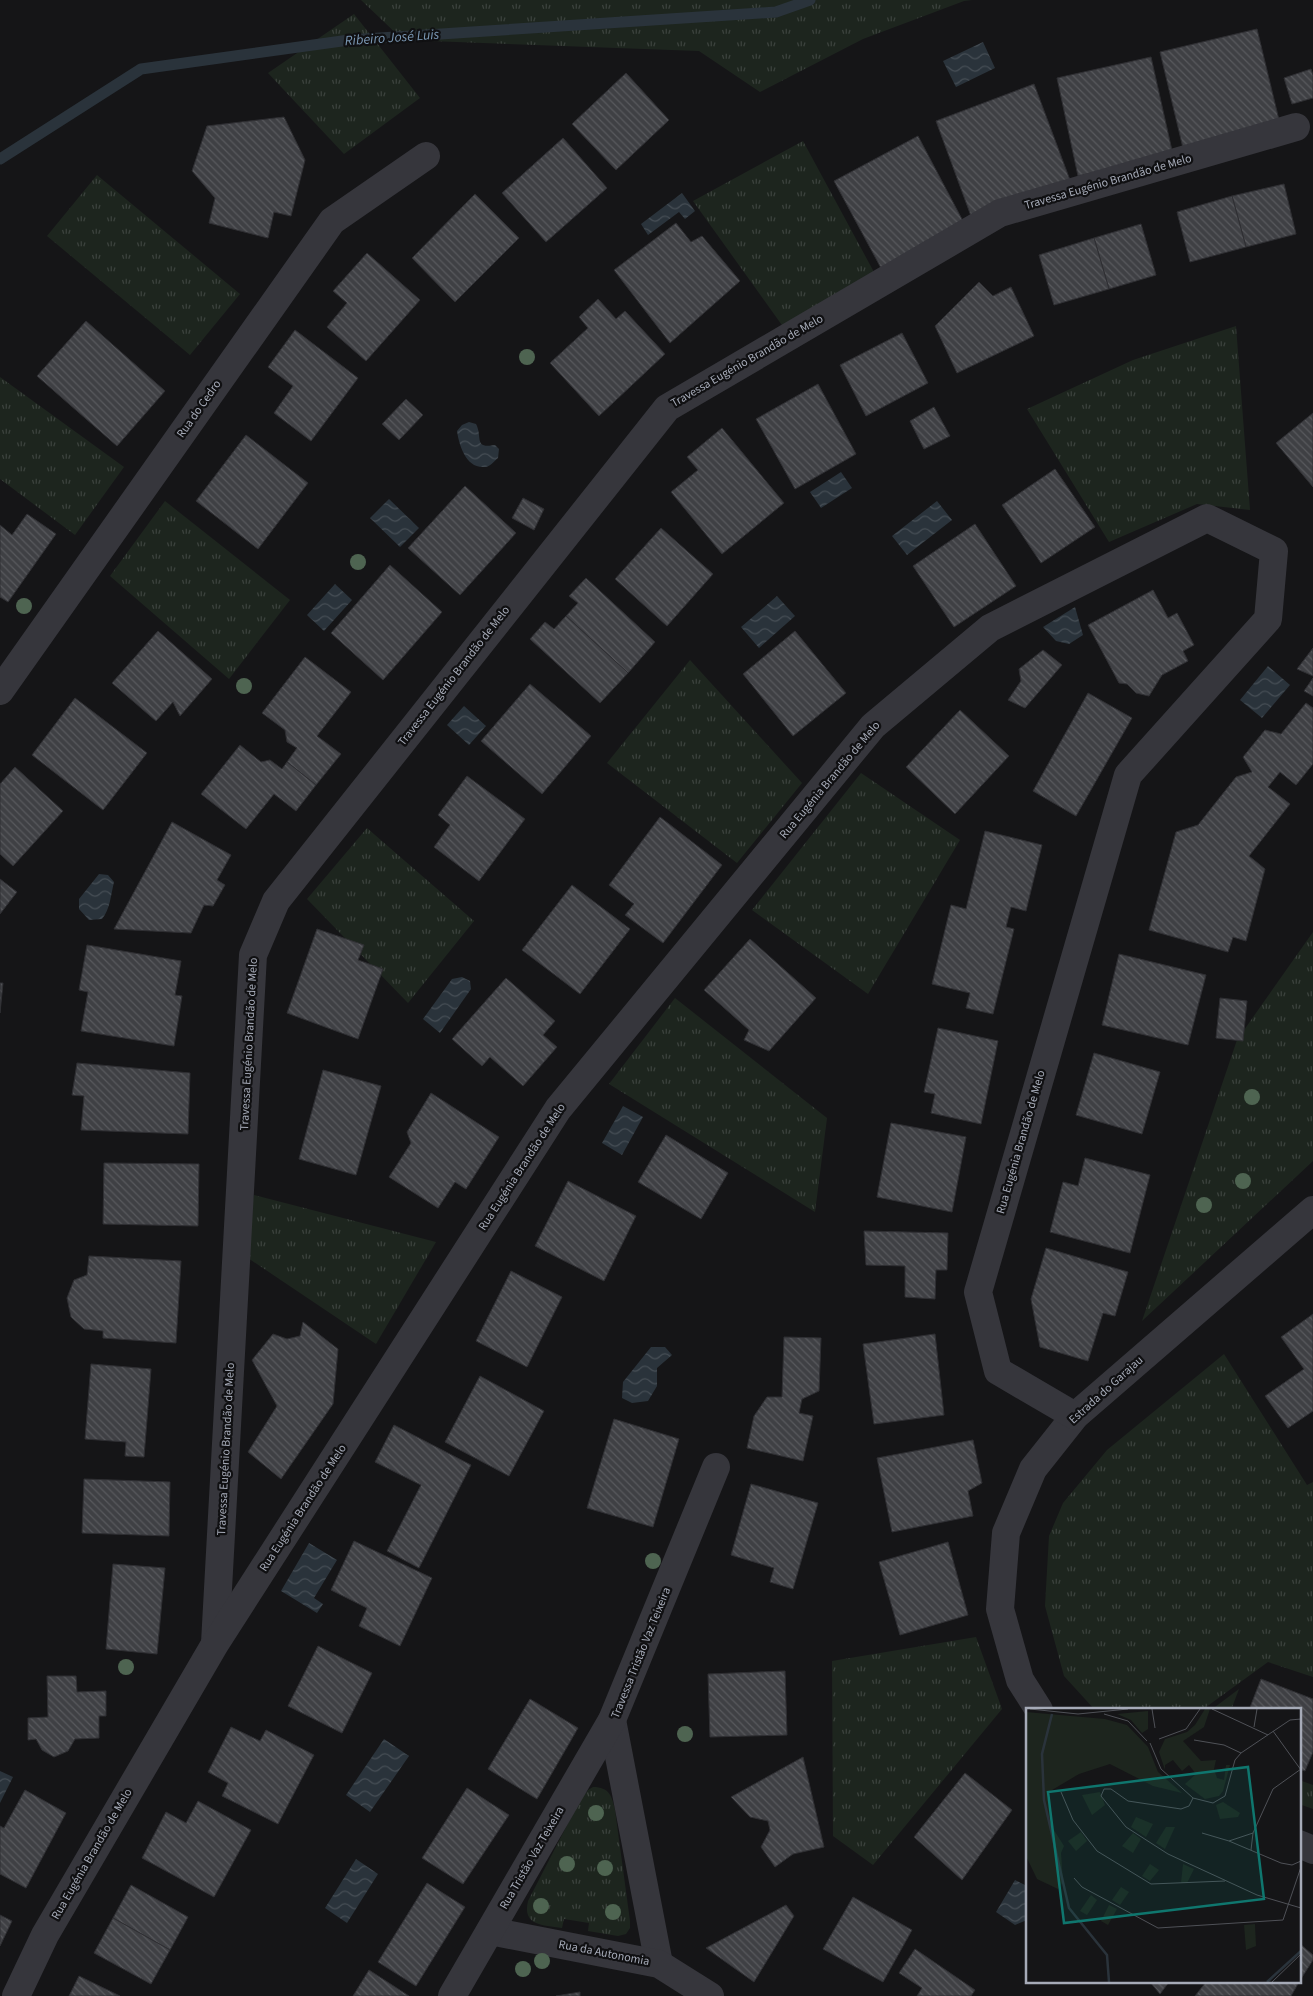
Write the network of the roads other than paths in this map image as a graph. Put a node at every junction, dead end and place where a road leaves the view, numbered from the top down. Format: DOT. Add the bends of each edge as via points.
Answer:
graph roads {
  1 [pos="1296,127"];
  2 [pos="426,156"];
  3 [pos="0,691"];
  4 [pos="1313,1210"];
  5 [pos="1075,1416"];
  6 [pos="716,1467"];
  7 [pos="215,1644"];
  8 [pos="1038,1708"];
  9 [pos="612,1720"];
  10 [pos="1300,1844"];
  11 [pos="1313,1850"];
  12 [pos="490,1931"];
  13 [pos="659,1964"];
  14 [pos="16,1996"];
  15 [pos="452,1996"];
  16 [pos="710,1996"];
  1 -- 7 [label="street, Travessa Eugénio Brandão de Melo" via="1000,213 667,408 276,901 253,955"];
  2 -- 3 [label="street, Rua do Cedro" via="332,221"];
  4 -- 5 [label="street, Estrada do Garajau"];
  5 -- 7 [label="street, Rua Eugénia Brandão de Melo" via="998,1372 978,1292 1128,775 1268,619 1274,551 1207,518 990,628 873,726 558,1109"];
  5 -- 8 [label="street, Estrada do Garajau" via="1033,1469 1006,1533 1000,1609 1020,1680"];
  6 -- 9 [label="street, Travessa Tristão Vaz Teixeira"];
  7 -- 14 [label="street, Rua Eugénia Brandão de Melo" via="45,1935"];
  9 -- 12 [label="street, Rua Tristão Vaz Teixeira"];
  9 -- 13 [label="street, Travessa Tristão Vaz Teixeira"];
  10 -- 11 [label="street"];
  12 -- 13 [label="street, Rua da Autonomia"];
  12 -- 15 [label="street, Rua Tristão Vaz Teixeira"];
  13 -- 16 [label="street, Rua da Autonomia"];
}
